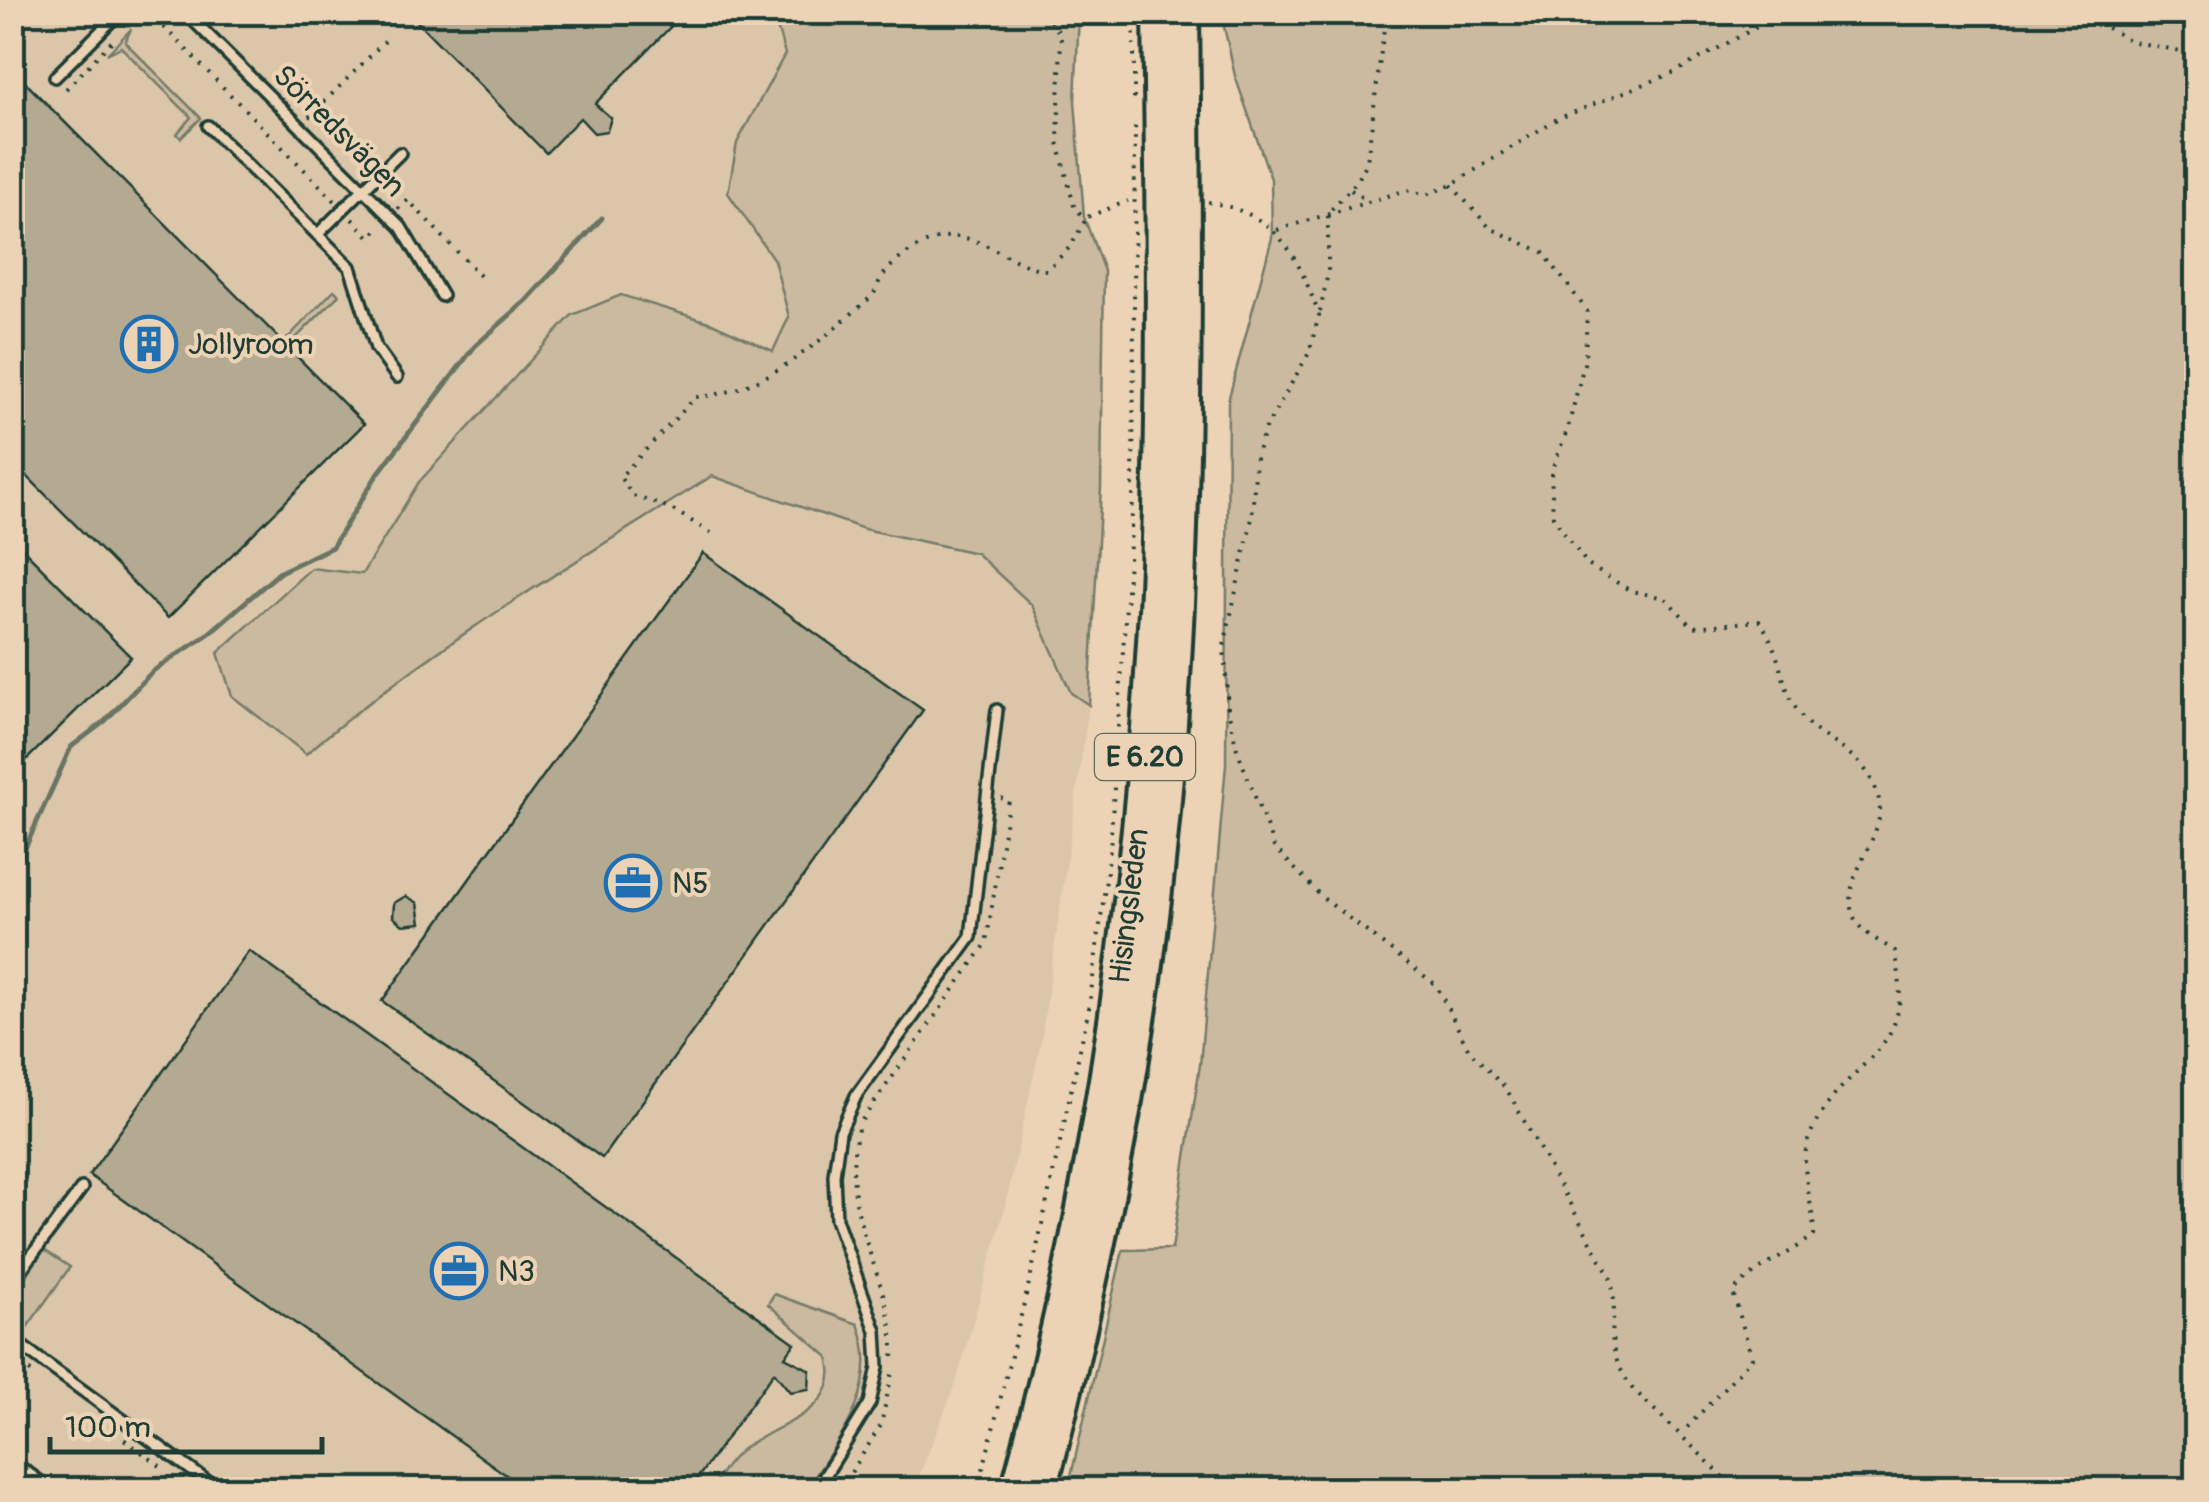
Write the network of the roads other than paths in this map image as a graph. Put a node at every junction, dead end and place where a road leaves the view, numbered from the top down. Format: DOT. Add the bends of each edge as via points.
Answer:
graph roads {
  1 [pos="120,12"];
  2 [pos="185,12"];
  3 [pos="1160,12"];
  4 [pos="1183,12"];
  5 [pos="54,77"];
  6 [pos="208,126"];
  7 [pos="400,153"];
  8 [pos="363,190"];
  9 [pos="320,232"];
  10 [pos="442,296"];
  11 [pos="397,377"];
  12 [pos="997,710"];
  13 [pos="82,1188"];
  14 [pos="12,1282"];
  15 [pos="1089,1290"];
  16 [pos="12,1339"];
  17 [pos="1028,1447"];
  18 [pos="12,1467"];
  19 [pos="44,1490"];
  20 [pos="219,1490"];
  21 [pos="816,1490"];
  22 [pos="1000,1490"];
  23 [pos="1017,1490"];
  24 [pos="1041,1490"];
  25 [pos="1058,1490"];
  1 -- 5 [label="lane"];
  2 -- 8 [label="lane, Sörredsvägen"];
  3 -- 17 [label="highway, Hisingsleden / E 6.20" via="1162,390 1144,771 1098,1124"];
  4 -- 15 [label="highway, Hisingsleden / E 6.20" via="1184,431 1173,698 1144,984"];
  6 -- 9 [label="lane"];
  7 -- 8 [label="lane"];
  8 -- 9 [label="lane"];
  8 -- 10 [label="lane, Sörredsvägen" via="400,227"];
  9 -- 11 [label="lane" via="350,267 376,348"];
  12 -- 21 [label="lane" via="971,937 856,1096 840,1132 836,1220 876,1330 878,1367 870,1403"];
  13 -- 14 [label="lane"];
  15 -- 24 [label="highway, Hisingsleden / E 6.20"];
  15 -- 25 [label="highway" via="1100,1310"];
  16 -- 20 [label="lane"];
  17 -- 22 [label="highway" via="1010,1459"];
  17 -- 23 [label="highway, Hisingsleden / E 6.20"];
  18 -- 19 [label="street"];
}
